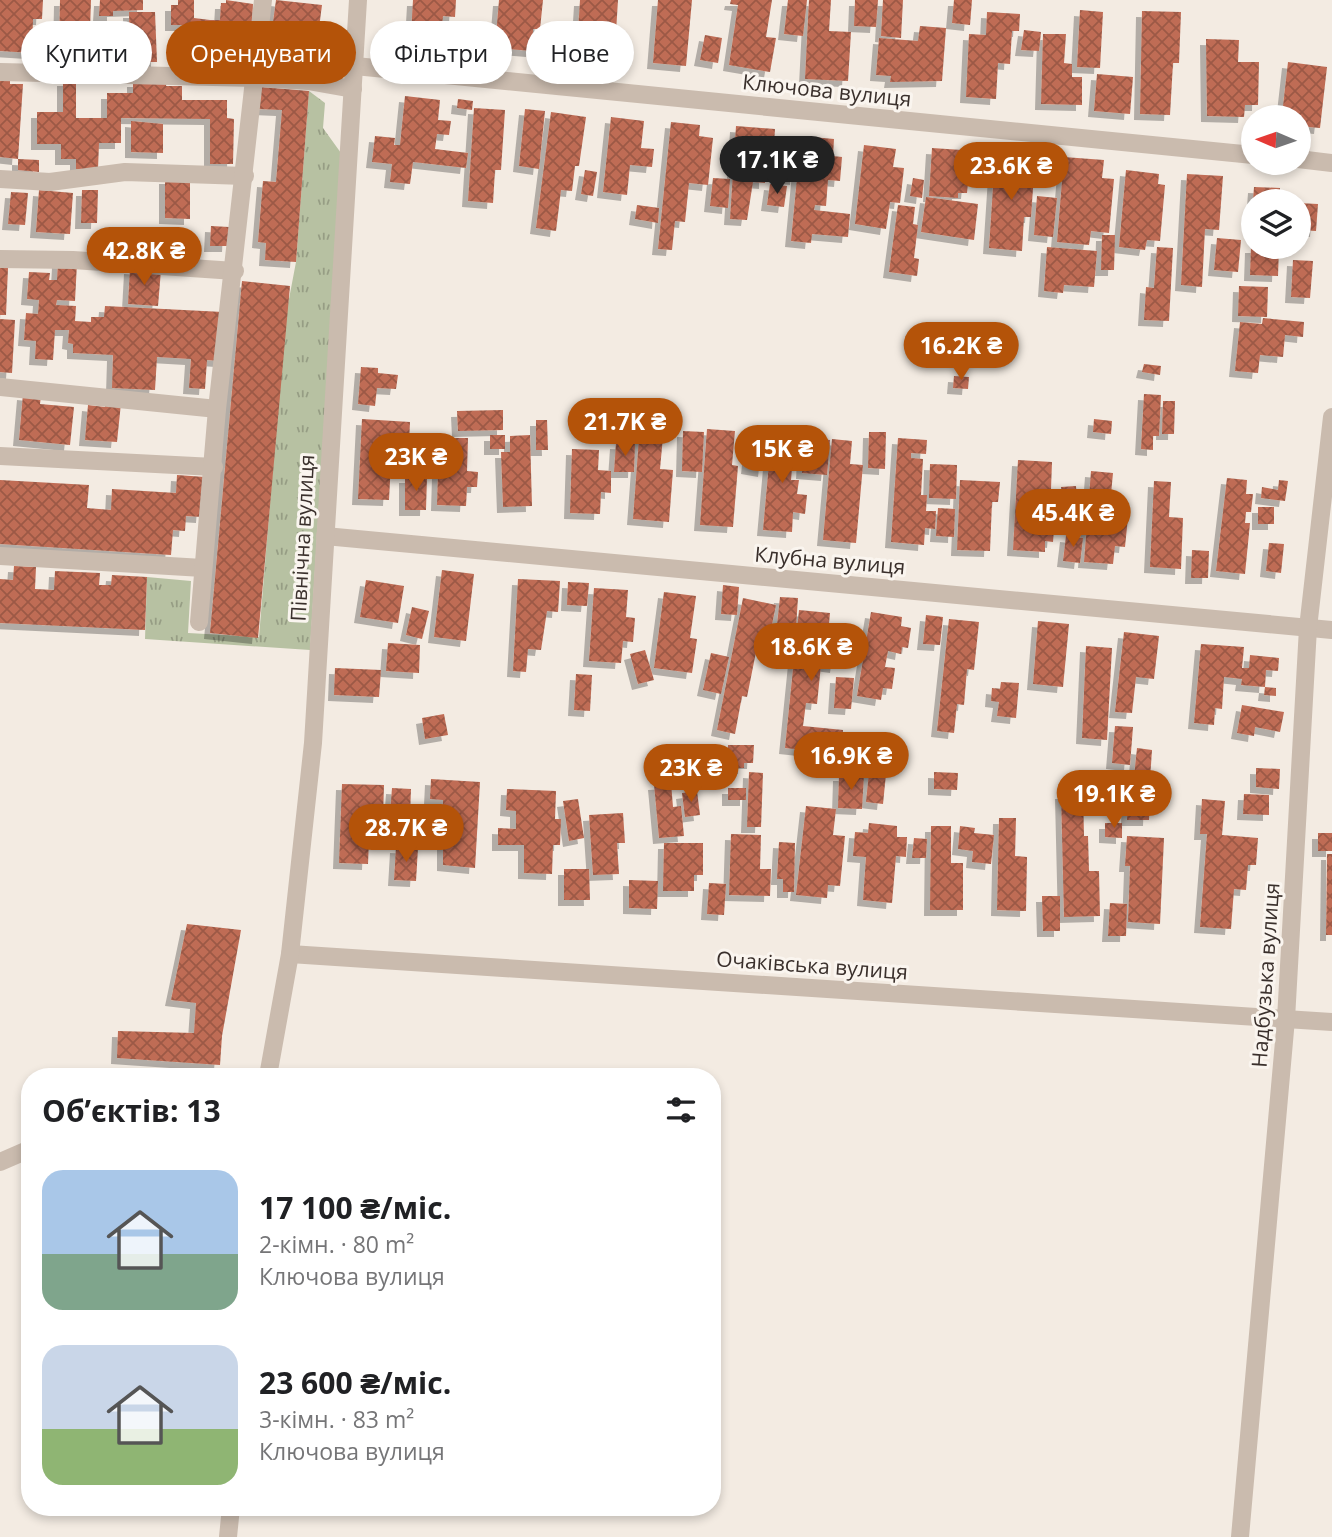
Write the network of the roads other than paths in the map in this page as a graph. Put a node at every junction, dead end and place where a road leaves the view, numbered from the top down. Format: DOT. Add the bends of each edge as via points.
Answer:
graph roads {
  1 [pos="263,0"];
  2 [pos="358,0"];
  3 [pos="261,21"];
  4 [pos="356,44"];
  5 [pos="356,66"];
  6 [pos="0,72"];
  7 [pos="166,76"];
  8 [pos="255,84"];
  9 [pos="329,84"];
  10 [pos="353,84"];
  11 [pos="353,89"];
  12 [pos="1241,154"];
  13 [pos="1311,161"];
  14 [pos="1332,163"];
  15 [pos="245,176"];
  16 [pos="0,179"];
  17 [pos="0,259"];
  18 [pos="235,271"];
  19 [pos="0,387"];
  20 [pos="217,409"];
  21 [pos="1332,417"];
  22 [pos="0,456"];
  23 [pos="214,467"];
  24 [pos="324,536"];
  25 [pos="0,556"];
  26 [pos="203,568"];
  27 [pos="199,622"];
  28 [pos="1308,628"];
  29 [pos="1332,630"];
  30 [pos="290,954"];
  31 [pos="1286,1019"];
  32 [pos="1332,1022"];
  33 [pos="269,1068"];
  34 [pos="21,1153"];
  35 [pos="0,1162"];
  36 [pos="230,1516"];
  37 [pos="228,1537"];
  38 [pos="1240,1537"];
  1 -- 3 [label="street"];
  2 -- 4 [label="street, Північна вулиця"];
  5 -- 12 [label="street, Ключова вулиця"];
  6 -- 7 [label="street"];
  8 -- 15 [label="street"];
  9 -- 11 [label="street"];
  10 -- 11 [label="street, Північна вулиця"];
  11 -- 24 [label="street, Північна вулиця"];
  13 -- 14 [label="street"];
  15 -- 16 [label="street" via="125,172 50,182"];
  15 -- 18 [label="street"];
  17 -- 18 [label="street"];
  18 -- 20 [label="street"];
  19 -- 20 [label="street"];
  20 -- 23 [label="street"];
  21 -- 28 [label="street, Надбузька вулиця"];
  22 -- 23 [label="street"];
  23 -- 26 [label="street"];
  24 -- 28 [label="street, Клубна вулиця"];
  24 -- 30 [label="street, Північна вулиця" via="313,743"];
  25 -- 26 [label="street"];
  26 -- 27 [label="street"];
  28 -- 29 [label="street, Клубна вулиця"];
  28 -- 31 [label="street, Надбузька вулиця"];
  30 -- 31 [label="street, Очаківська вулиця"];
  30 -- 33 [label="street, Північна вулиця"];
  31 -- 32 [label="street, Очаківська вулиця"];
  31 -- 38 [label="street, Надбузька вулиця"];
  34 -- 35 [label="street"];
  36 -- 37 [label="street"];
}
